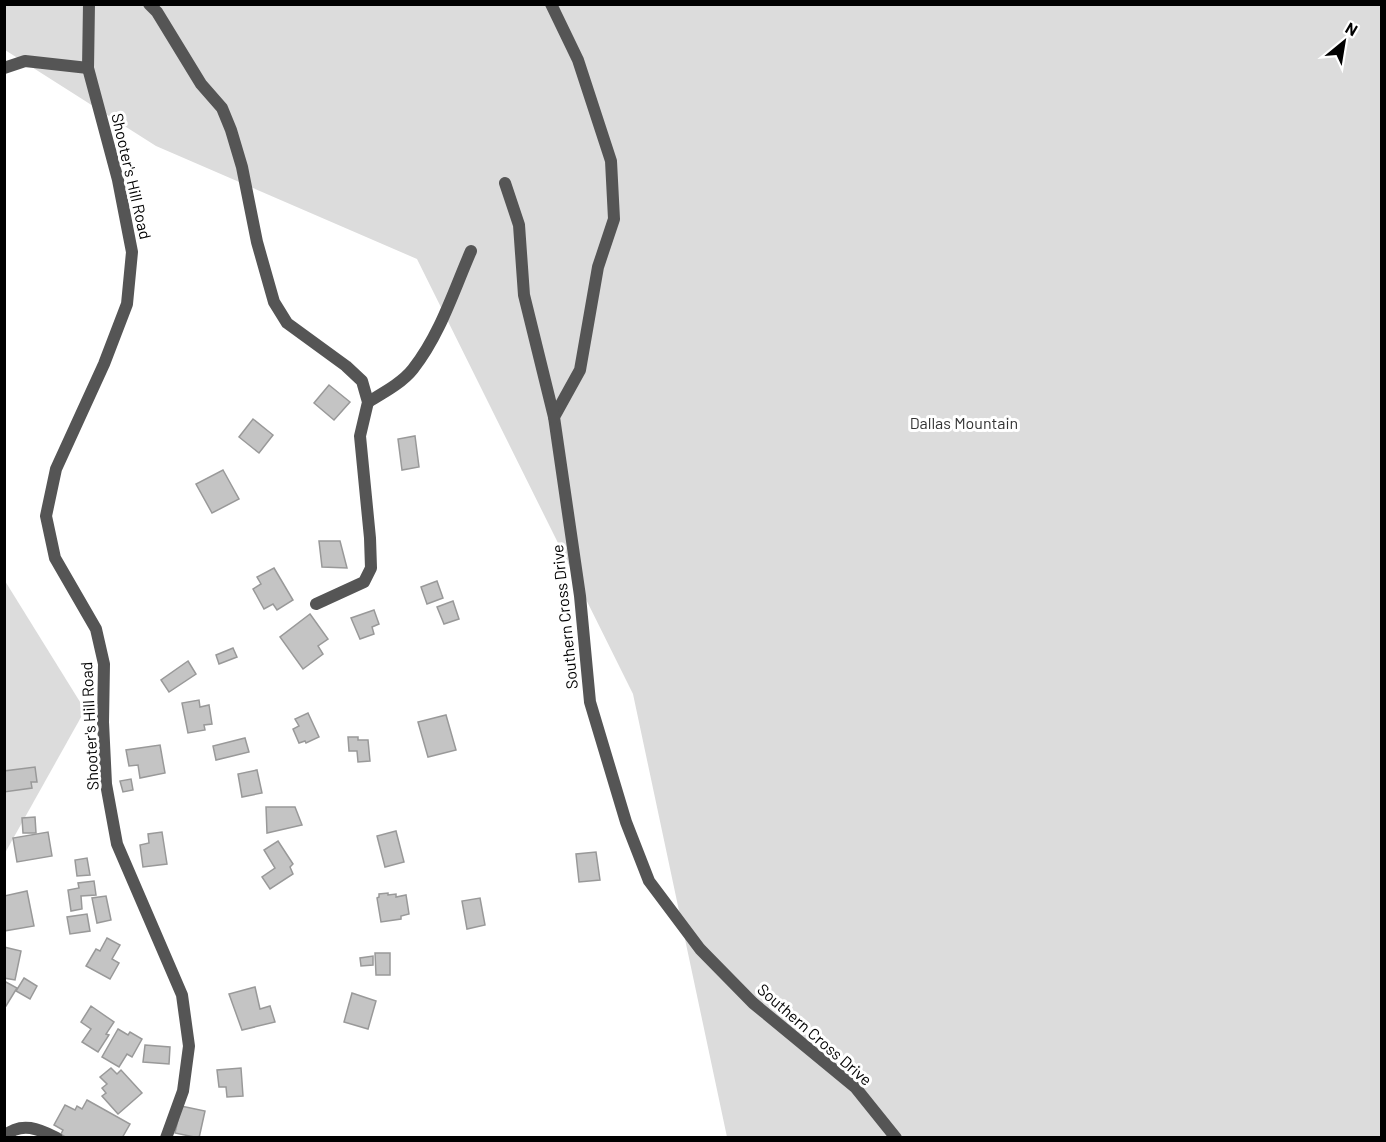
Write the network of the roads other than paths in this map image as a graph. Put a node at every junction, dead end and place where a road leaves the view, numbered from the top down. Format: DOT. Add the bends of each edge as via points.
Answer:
graph roads {
  1 [pos="89,4"];
  2 [pos="149,4"];
  3 [pos="551,4"];
  4 [pos="4,68"];
  5 [pos="88,68"];
  6 [pos="505,183"];
  7 [pos="471,251"];
  8 [pos="368,402"];
  9 [pos="554,417"];
  10 [pos="316,604"];
  11 [pos="4,1136"];
  12 [pos="57,1137"];
  13 [pos="166,1137"];
  14 [pos="896,1137"];
  1 -- 5 [label="street, Shooter's Hill Road"];
  2 -- 8 [label="street" via="201,84 222,108 242,167 274,302 286,322 362,381"];
  3 -- 9 [label="street" via="578,60 611,161 614,219 598,267 580,370"];
  4 -- 5 [label="street" via="25,61"];
  5 -- 13 [label="street, Shooter's Hill Road" via="118,180 132,252 127,304 56,469 46,516 55,558 96,629 104,664 106,784 117,844 182,995 189,1046 183,1091"];
  6 -- 9 [label="street, Southern Cross Drive" via="519,225 524,295"];
  7 -- 8 [label="street" via="433,338 412,371"];
  8 -- 10 [label="street" via="360,436 371,568 364,582"];
  9 -- 14 [label="street, Southern Cross Drive" via="580,596 590,702 626,822 649,881 700,949 753,1003 855,1087"];
  11 -- 12 [label="street" via="25,1127"];
}
